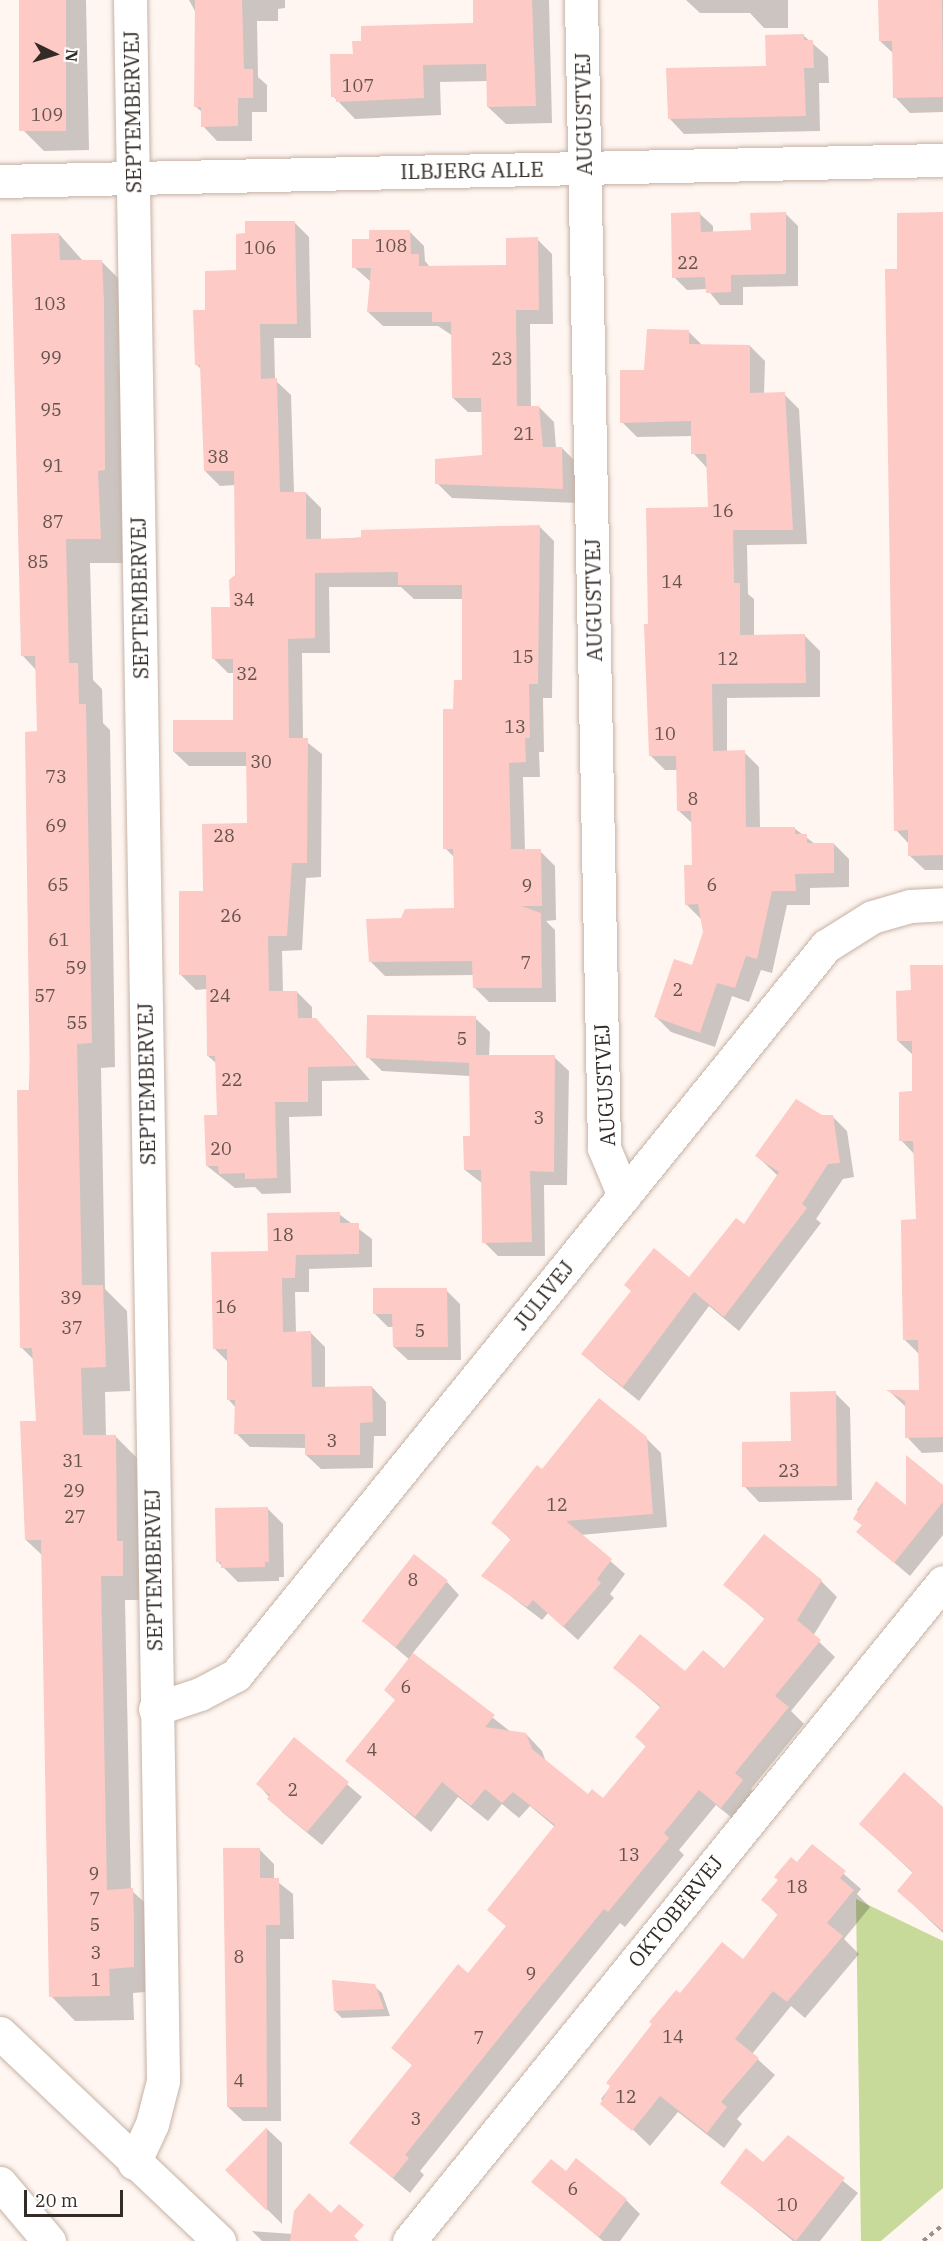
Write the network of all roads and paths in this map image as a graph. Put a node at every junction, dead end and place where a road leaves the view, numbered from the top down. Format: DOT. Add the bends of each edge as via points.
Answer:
graph roads {
  1 [pos="130,0"];
  2 [pos="581,0"];
  3 [pos="943,160"];
  4 [pos="585,168"];
  5 [pos="134,178"];
  6 [pos="0,181"];
  7 [pos="943,904"];
  8 [pos="624,1196"];
  9 [pos="943,1582"];
  10 [pos="155,1708"];
  11 [pos="0,2033"];
  12 [pos="134,2163"];
  13 [pos="0,2183"];
  14 [pos="943,2225"];
  15 [pos="49,2241"];
  16 [pos="219,2241"];
  17 [pos="409,2241"];
  18 [pos="923,2241"];
  1 -- 5 [label="street, SEPTEMBERVEJ"];
  2 -- 4 [label="street, AUGUSTVEJ"];
  3 -- 4 [label="street, ILBJERG ALLE"];
  4 -- 5 [label="street, ILBJERG ALLE"];
  4 -- 8 [label="street, AUGUSTVEJ" via="604,1148"];
  5 -- 6 [label="street, ILBJERG ALLE"];
  5 -- 10 [label="street, SEPTEMBERVEJ"];
  7 -- 8 [label="street, JULIVEJ" via="910,906 872,917 826,946"];
  8 -- 10 [label="street, JULIVEJ" via="236,1675 200,1694"];
  9 -- 17 [label="street, OKTOBERVEJ"];
  10 -- 12 [label="street, SEPTEMBERVEJ" via="163,2081 152,2124"];
  11 -- 12 [label="street"];
  12 -- 16 [label="street"];
  13 -- 15 [label="street"];
  14 -- 18 [label="path"];
}
